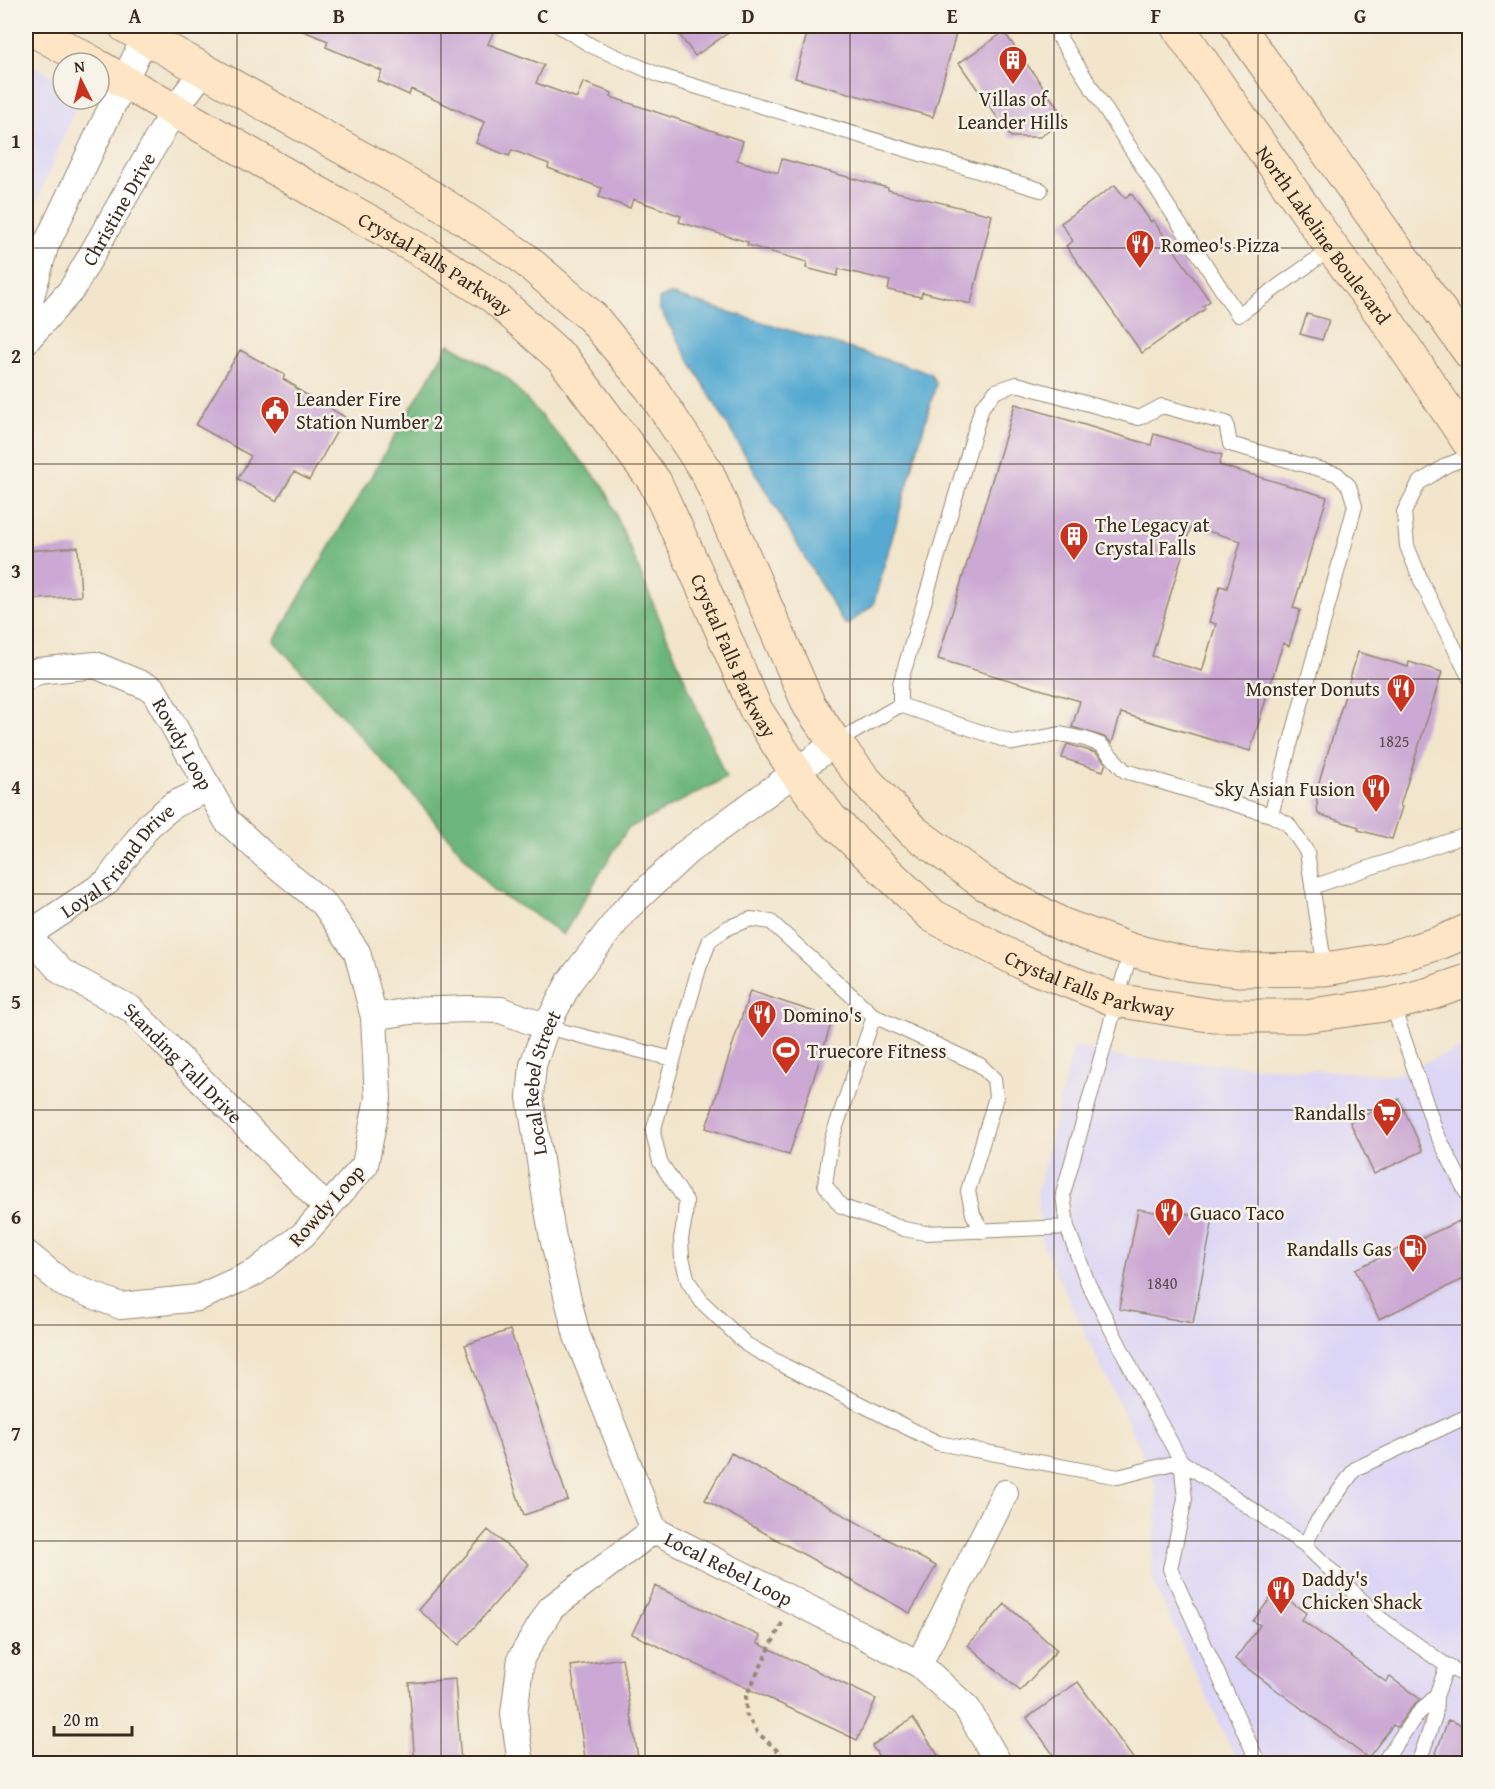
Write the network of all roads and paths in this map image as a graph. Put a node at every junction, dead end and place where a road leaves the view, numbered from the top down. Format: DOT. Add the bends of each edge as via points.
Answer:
graph roads {
  1 [pos="26,26"];
  2 [pos="559,26"];
  3 [pos="1064,26"];
  4 [pos="1177,26"];
  5 [pos="1238,26"];
  6 [pos="135,31"];
  7 [pos="71,51"];
  8 [pos="204,70"];
  9 [pos="111,73"];
  10 [pos="174,110"];
  11 [pos="97,111"];
  12 [pos="1041,190"];
  13 [pos="1332,248"];
  14 [pos="26,314"];
  15 [pos="26,341"];
  16 [pos="1470,353"];
  17 [pos="1470,444"];
  18 [pos="1470,456"];
  19 [pos="26,677"];
  20 [pos="1470,679"];
  21 [pos="900,705"];
  22 [pos="835,743"];
  23 [pos="795,771"];
  24 [pos="210,788"];
  25 [pos="1271,815"];
  26 [pos="1470,834"];
  27 [pos="1312,887"];
  28 [pos="1470,930"];
  29 [pos="26,935"];
  30 [pos="1131,950"];
  31 [pos="1324,969"];
  32 [pos="1470,980"];
  33 [pos="1116,1000"];
  34 [pos="1392,1004"];
  35 [pos="874,1016"];
  36 [pos="374,1017"];
  37 [pos="546,1027"];
  38 [pos="674,1059"];
  39 [pos="1470,1200"];
  40 [pos="327,1208"];
  41 [pos="1067,1227"];
  42 [pos="982,1231"];
  43 [pos="26,1253"];
  44 [pos="1470,1415"];
  45 [pos="1181,1461"];
  46 [pos="1005,1493"];
  47 [pos="654,1530"];
  48 [pos="1305,1545"];
  49 [pos="793,1600"];
  50 [pos="919,1664"];
  51 [pos="1447,1666"];
  52 [pos="1470,1678"];
  53 [pos="1436,1696"];
  54 [pos="521,1764"];
  55 [pos="792,1764"];
  56 [pos="999,1764"];
  57 [pos="1259,1764"];
  58 [pos="1382,1764"];
  59 [pos="1418,1764"];
  1 -- 7 [label="street"];
  2 -- 12 [label="lane" via="592,46 661,76"];
  3 -- 13 [label="lane" via="1059,38 1238,315"];
  4 -- 13 [label="street, North Lakeline Boulevard"];
  5 -- 16 [label="street"];
  6 -- 8 [label="street, Crystal Falls Parkway"];
  6 -- 9 [label="street"];
  8 -- 10 [label="street, Christine Drive"];
  8 -- 22 [label="street, Crystal Falls Parkway" via="434,198 521,256 592,316 651,388 707,472 809,705"];
  9 -- 10 [label="street, Crystal Falls Parkway"];
  10 -- 15 [label="street, Christine Drive" via="72,289"];
  10 -- 23 [label="street, Crystal Falls Parkway" via="417,248 494,297 564,360 655,482 756,710"];
  11 -- 14 [label="street" via="45,247"];
  13 -- 17 [label="street, North Lakeline Boulevard"];
  18 -- 20 [label="lane" via="1419,483 1404,512 1407,546"];
  19 -- 24 [label="street, Rowdy Loop" via="38,671 95,665 153,689"];
  21 -- 22 [label="lane"];
  21 -- 25 [label="lane" via="1014,743 1060,735 1085,739 1101,746 1125,771"];
  21 -- 25 [label="lane" via="900,684 982,407 996,391 1017,384 1139,418 1162,406 1226,423 1230,444 1337,474 1349,486 1355,506"];
  22 -- 23 [label="street, Local Rebel Street"];
  22 -- 30 [label="street, Crystal Falls Parkway" via="913,831 985,884 1063,925"];
  23 -- 33 [label="street, Crystal Falls Parkway" via="831,819 933,916 1028,965"];
  23 -- 37 [label="street, Local Rebel Street" via="687,852 624,911 570,981"];
  24 -- 29 [label="street, Loyal Friend Drive" via="173,805 148,826 107,882"];
  24 -- 36 [label="street, Rowdy Loop" via="227,821 324,904 357,952"];
  25 -- 27 [label="lane" via="1288,824 1307,852"];
  26 -- 27 [label="lane"];
  27 -- 31 [label="lane"];
  28 -- 31 [label="street, Crystal Falls Parkway" via="1383,960"];
  29 -- 40 [label="street, Standing Tall Drive" via="62,972 131,1009"];
  30 -- 31 [label="street, Crystal Falls Parkway" via="1188,964 1239,970"];
  30 -- 33 [label="lane"];
  32 -- 34 [label="street, Crystal Falls Parkway"];
  33 -- 34 [label="street, Crystal Falls Parkway" via="1214,1016 1304,1016"];
  33 -- 41 [label="lane" via="1063,1194"];
  34 -- 39 [label="lane" via="1436,1132"];
  35 -- 38 [label="lane" via="771,922 751,919 710,940"];
  35 -- 42 [label="lane" via="980,1065 994,1079 996,1097 968,1191"];
  35 -- 42 [label="lane" via="831,1141 825,1185 841,1206 904,1229 925,1233"];
  36 -- 37 [label="street" via="410,1011 501,1010"];
  36 -- 40 [label="street, Rowdy Loop" via="378,1098 365,1165"];
  37 -- 38 [label="lane"];
  37 -- 47 [label="street, Local Rebel Street" via="532,1065 530,1097 553,1238 577,1336"];
  38 -- 45 [label="lane" via="653,1132 660,1162 686,1201 682,1258 688,1281 702,1302 747,1345 938,1443 1118,1477"];
  40 -- 43 [label="street, Rowdy Loop" via="304,1234 255,1272 198,1298 121,1306 64,1284"];
  41 -- 42 [label="lane"];
  41 -- 45 [label="lane" via="1088,1283"];
  44 -- 48 [label="lane" via="1355,1469"];
  45 -- 48 [label="lane"];
  45 -- 57 [label="lane" via="1185,1499 1170,1569"];
  46 -- 50 [label="street"];
  47 -- 49 [label="street, Local Rebel Loop"];
  47 -- 54 [label="street, Local Rebel Loop" via="551,1608 521,1658 514,1714"];
  48 -- 51 [label="lane" via="1381,1619"];
  49 -- 50 [label="street, Local Rebel Loop"];
  49 -- 55 [label="path" via="746,1696 746,1714 757,1732"];
  50 -- 56 [label="street, Local Rebel Loop" via="968,1708"];
  51 -- 52 [label="lane"];
  51 -- 53 [label="lane"];
  53 -- 58 [label="lane" via="1415,1717"];
  53 -- 59 [label="lane" via="1436,1716"];
}
